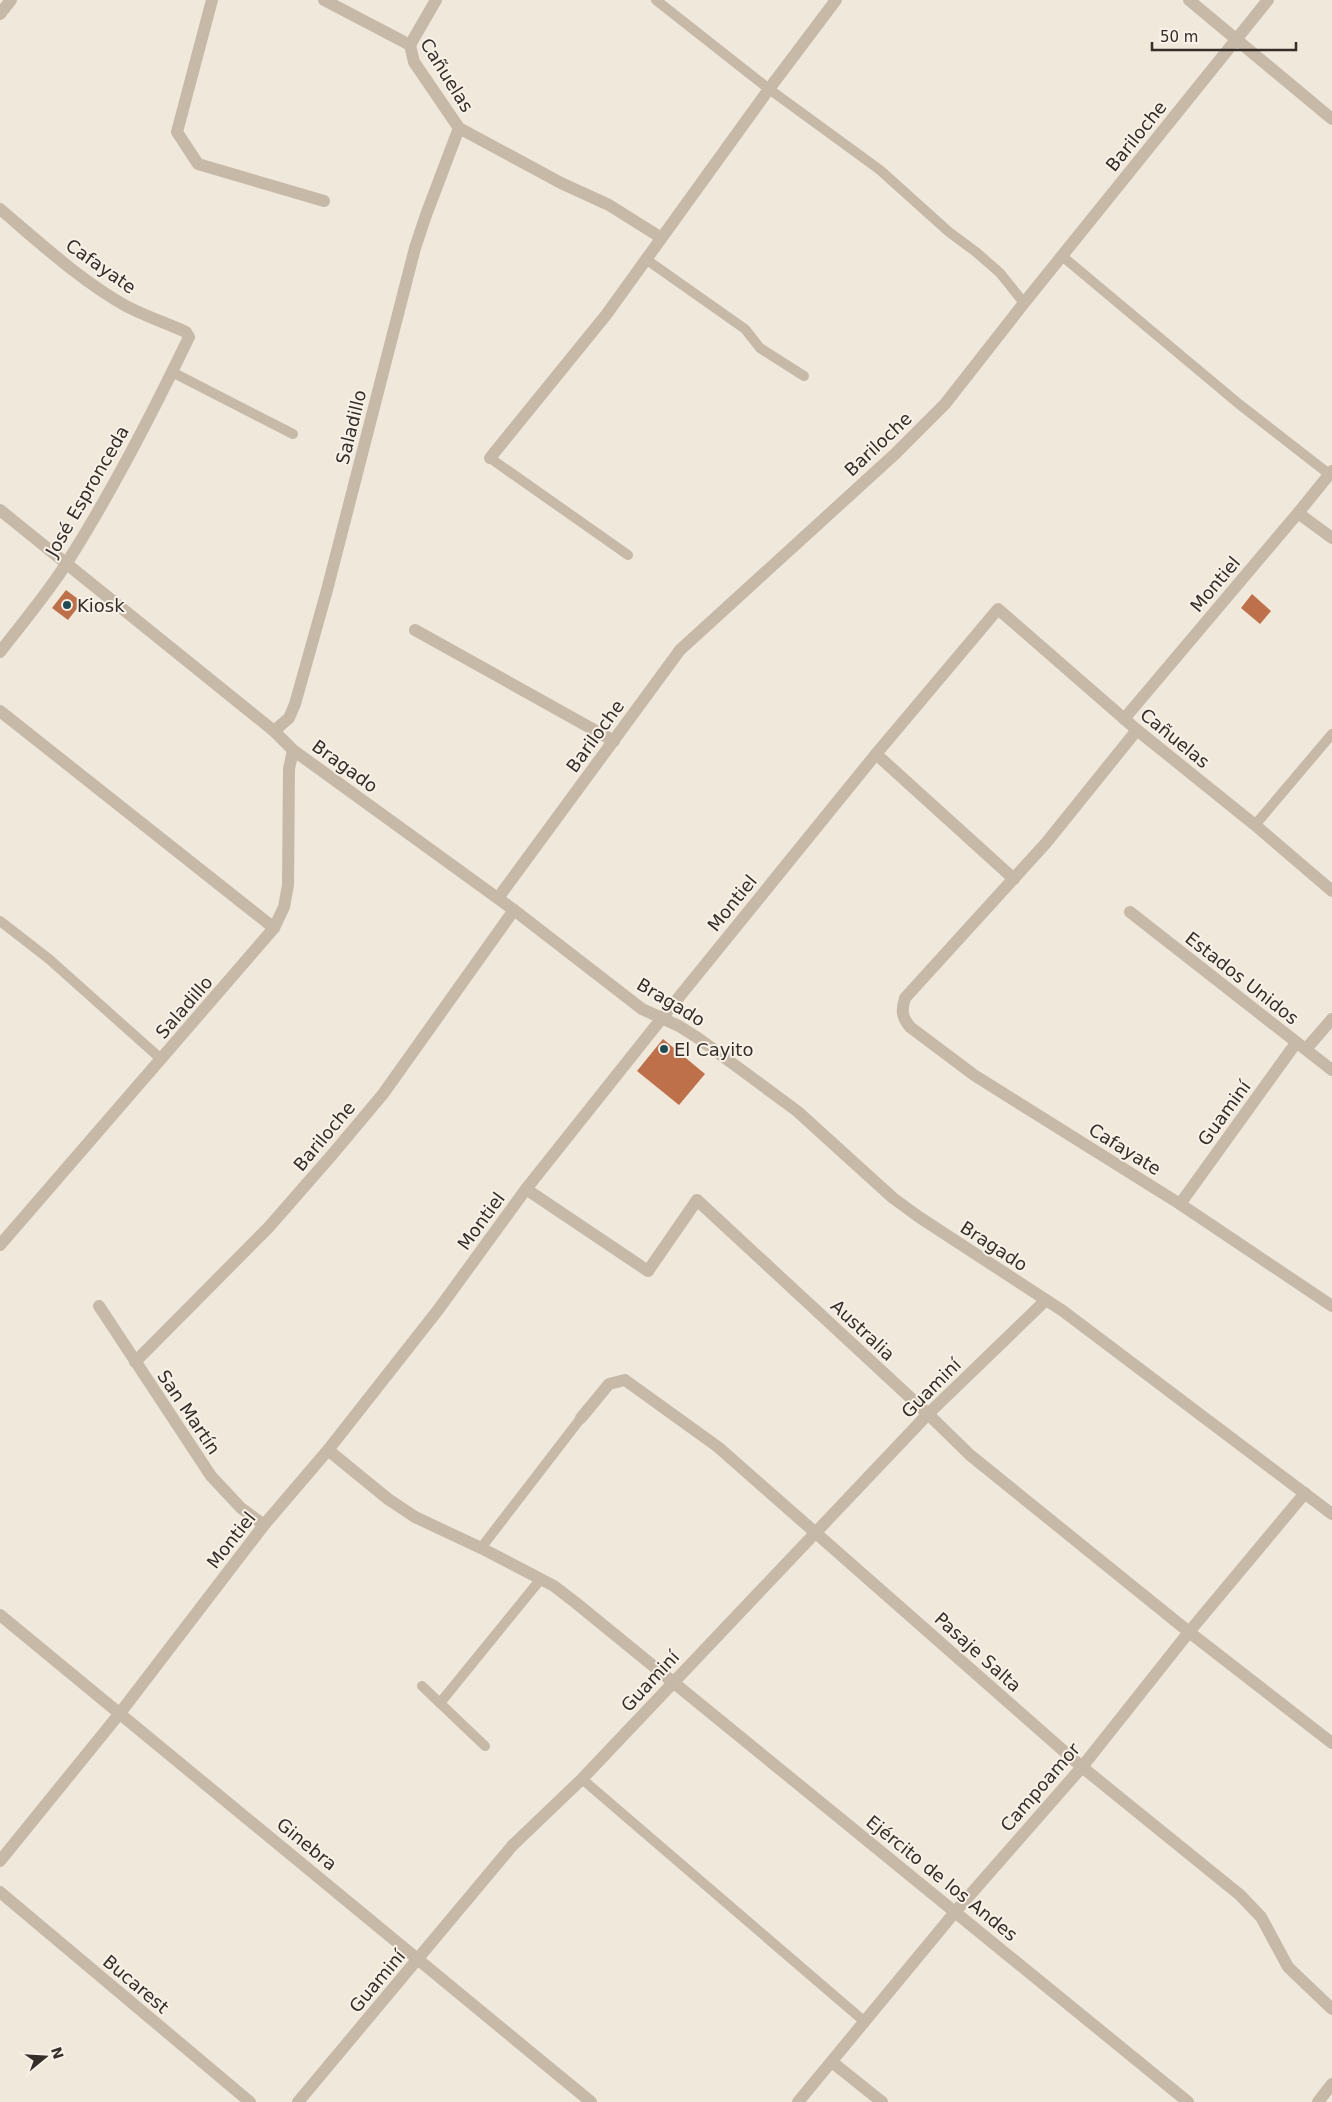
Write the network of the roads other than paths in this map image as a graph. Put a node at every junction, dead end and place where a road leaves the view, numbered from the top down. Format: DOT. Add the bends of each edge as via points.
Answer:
graph roads {
  1 [pos="11,0"];
  2 [pos="212,0"];
  3 [pos="324,0"];
  4 [pos="436,0"];
  5 [pos="656,0"];
  6 [pos="836,0"];
  7 [pos="1189,0"];
  8 [pos="1268,0"];
  9 [pos="0,14"];
  10 [pos="1237,38"];
  11 [pos="410,45"];
  12 [pos="769,89"];
  13 [pos="1332,119"];
  14 [pos="459,128"];
  15 [pos="324,201"];
  16 [pos="0,209"];
  17 [pos="660,237"];
  18 [pos="1062,256"];
  19 [pos="647,260"];
  20 [pos="1024,303"];
  21 [pos="189,338"];
  22 [pos="172,372"];
  23 [pos="804,376"];
  24 [pos="294,434"];
  25 [pos="490,458"];
  26 [pos="1331,472"];
  27 [pos="0,510"];
  28 [pos="1298,513"];
  29 [pos="1332,538"];
  30 [pos="628,555"];
  31 [pos="67,563"];
  32 [pos="998,609"];
  33 [pos="414,630"];
  34 [pos="0,652"];
  35 [pos="0,711"];
  36 [pos="1124,719"];
  37 [pos="1137,730"];
  38 [pos="274,731"];
  39 [pos="1332,734"];
  40 [pos="614,741"];
  41 [pos="293,750"];
  42 [pos="876,754"];
  43 [pos="1255,825"];
  44 [pos="1014,879"];
  45 [pos="1332,891"];
  46 [pos="498,898"];
  47 [pos="514,910"];
  48 [pos="1130,912"];
  49 [pos="0,922"];
  50 [pos="274,928"];
  51 [pos="662,1018"];
  52 [pos="1332,1019"];
  53 [pos="1301,1046"];
  54 [pos="161,1059"];
  55 [pos="1332,1070"];
  56 [pos="526,1189"];
  57 [pos="1180,1204"];
  58 [pos="0,1245"];
  59 [pos="1046,1300"];
  60 [pos="99,1306"];
  61 [pos="1332,1306"];
  62 [pos="135,1362"];
  63 [pos="928,1414"];
  64 [pos="582,1418"];
  65 [pos="328,1450"];
  66 [pos="1305,1493"];
  67 [pos="1332,1514"];
  68 [pos="264,1525"];
  69 [pos="816,1532"];
  70 [pos="481,1548"];
  71 [pos="540,1580"];
  72 [pos="0,1614"];
  73 [pos="1188,1632"];
  74 [pos="672,1683"];
  75 [pos="422,1686"];
  76 [pos="440,1703"];
  77 [pos="120,1712"];
  78 [pos="1332,1743"];
  79 [pos="485,1746"];
  80 [pos="1082,1767"];
  81 [pos="582,1779"];
  82 [pos="0,1861"];
  83 [pos="0,1892"];
  84 [pos="956,1912"];
  85 [pos="418,1958"];
  86 [pos="1332,2009"];
  87 [pos="865,2022"];
  88 [pos="832,2062"];
  89 [pos="1332,2084"];
  90 [pos="250,2102"];
  91 [pos="298,2102"];
  92 [pos="591,2102"];
  93 [pos="798,2102"];
  94 [pos="882,2102"];
  95 [pos="1188,2102"];
  96 [pos="1318,2102"];
  1 -- 9 [label="street"];
  2 -- 15 [label="street" via="177,132 198,164"];
  3 -- 11 [label="street, Cañuelas"];
  4 -- 11 [label="street"];
  5 -- 12 [label="lane"];
  6 -- 12 [label="street"];
  7 -- 10 [label="street"];
  8 -- 10 [label="street, Bariloche"];
  10 -- 13 [label="street"];
  10 -- 18 [label="street, Bariloche"];
  11 -- 14 [label="street, Cañuelas" via="414,62"];
  12 -- 17 [label="street"];
  12 -- 20 [label="lane" via="880,170 1000,273"];
  14 -- 17 [label="street" via="609,205"];
  14 -- 38 [label="street, Saladillo" via="415,248 295,704 289,718"];
  16 -- 21 [label="street, Cafayate" via="110,297 186,332"];
  17 -- 19 [label="street"];
  18 -- 20 [label="street, Bariloche"];
  18 -- 26 [label="lane" via="1239,404"];
  19 -- 23 [label="lane" via="745,329 760,348"];
  19 -- 25 [label="street"];
  20 -- 40 [label="street, Bariloche" via="970,375 920,430 680,650"];
  21 -- 22 [label="street, José Espronceda"];
  22 -- 24 [label="lane"];
  22 -- 31 [label="street, José Espronceda" via="106,498"];
  25 -- 30 [label="lane"];
  26 -- 28 [label="street, Montiel"];
  27 -- 31 [label="street, Bragado"];
  28 -- 29 [label="street"];
  28 -- 36 [label="street, Montiel"];
  31 -- 34 [label="street, José Espronceda"];
  31 -- 38 [label="street, Bragado"];
  32 -- 36 [label="street, Cañuelas"];
  32 -- 42 [label="street, Montiel"];
  33 -- 40 [label="street"];
  35 -- 50 [label="street"];
  36 -- 37 [label="street, Cañuelas"];
  37 -- 43 [label="street, Cañuelas"];
  37 -- 44 [label="street"];
  38 -- 41 [label="street, Bragado"];
  39 -- 43 [label="lane"];
  40 -- 46 [label="street, Bariloche"];
  41 -- 46 [label="street, Bragado"];
  41 -- 50 [label="street, Saladillo" via="289,769 288,885 284,906"];
  42 -- 44 [label="street"];
  42 -- 51 [label="street, Montiel"];
  43 -- 45 [label="street, Cañuelas"];
  44 -- 57 [label="street, Cafayate" via="905,998 903,1018 910,1027 974,1075"];
  46 -- 47 [label="street, Bragado"];
  47 -- 51 [label="street, Bragado" via="642,1009"];
  47 -- 62 [label="street, Bariloche" via="383,1094 268,1228"];
  48 -- 53 [label="street, Estados Unidos"];
  49 -- 54 [label="lane" via="49,959"];
  50 -- 54 [label="street, Saladillo"];
  51 -- 56 [label="street, Montiel"];
  51 -- 59 [label="street, Bragado" via="698,1038 797,1111 919,1218"];
  52 -- 53 [label="street, Guaminí"];
  53 -- 55 [label="street, Estados Unidos"];
  53 -- 57 [label="street, Guaminí"];
  54 -- 58 [label="street, Saladillo"];
  56 -- 63 [label="street, Australia" via="648,1272 697,1200"];
  56 -- 65 [label="street, Montiel" via="438,1310"];
  57 -- 61 [label="street, Cafayate"];
  59 -- 63 [label="street, Guaminí"];
  59 -- 66 [label="street, Bragado"];
  60 -- 62 [label="street, San Martín"];
  62 -- 68 [label="street, San Martín" via="211,1476 241,1508"];
  63 -- 69 [label="street, Guaminí"];
  63 -- 73 [label="street, Australia" via="970,1455"];
  64 -- 69 [label="street, Pasaje Salta" via="609,1384 625,1380 718,1447"];
  64 -- 70 [label="lane"];
  65 -- 68 [label="street, Montiel"];
  65 -- 70 [label="street, Ejército de los Andes" via="415,1517"];
  66 -- 67 [label="street, Bragado"];
  66 -- 73 [label="street, Campoamor"];
  68 -- 77 [label="street, Montiel"];
  69 -- 74 [label="street, Guaminí"];
  69 -- 80 [label="street, Pasaje Salta"];
  70 -- 71 [label="street, Ejército de los Andes"];
  71 -- 74 [label="street, Ejército de los Andes" via="576,1603"];
  71 -- 76 [label="lane"];
  72 -- 77 [label="street, Ginebra"];
  73 -- 78 [label="street, Australia"];
  73 -- 80 [label="street, Campoamor"];
  74 -- 81 [label="street, Guaminí"];
  74 -- 84 [label="street, Ejército de los Andes"];
  75 -- 76 [label="lane"];
  76 -- 79 [label="lane"];
  77 -- 82 [label="street, Montiel"];
  77 -- 85 [label="street, Ginebra"];
  80 -- 84 [label="street, Campoamor"];
  80 -- 86 [label="street, Pasaje Salta" via="1240,1895 1261,1917 1288,1967"];
  81 -- 85 [label="street, Guaminí" via="512,1846"];
  81 -- 87 [label="lane"];
  83 -- 90 [label="street, Bucarest"];
  84 -- 87 [label="street, Campoamor"];
  84 -- 95 [label="street, Ejército de los Andes"];
  85 -- 91 [label="street, Guaminí"];
  85 -- 92 [label="street, Ginebra"];
  87 -- 88 [label="street, Campoamor"];
  88 -- 93 [label="street, Campoamor"];
  88 -- 94 [label="street"];
  89 -- 96 [label="street"];
}
